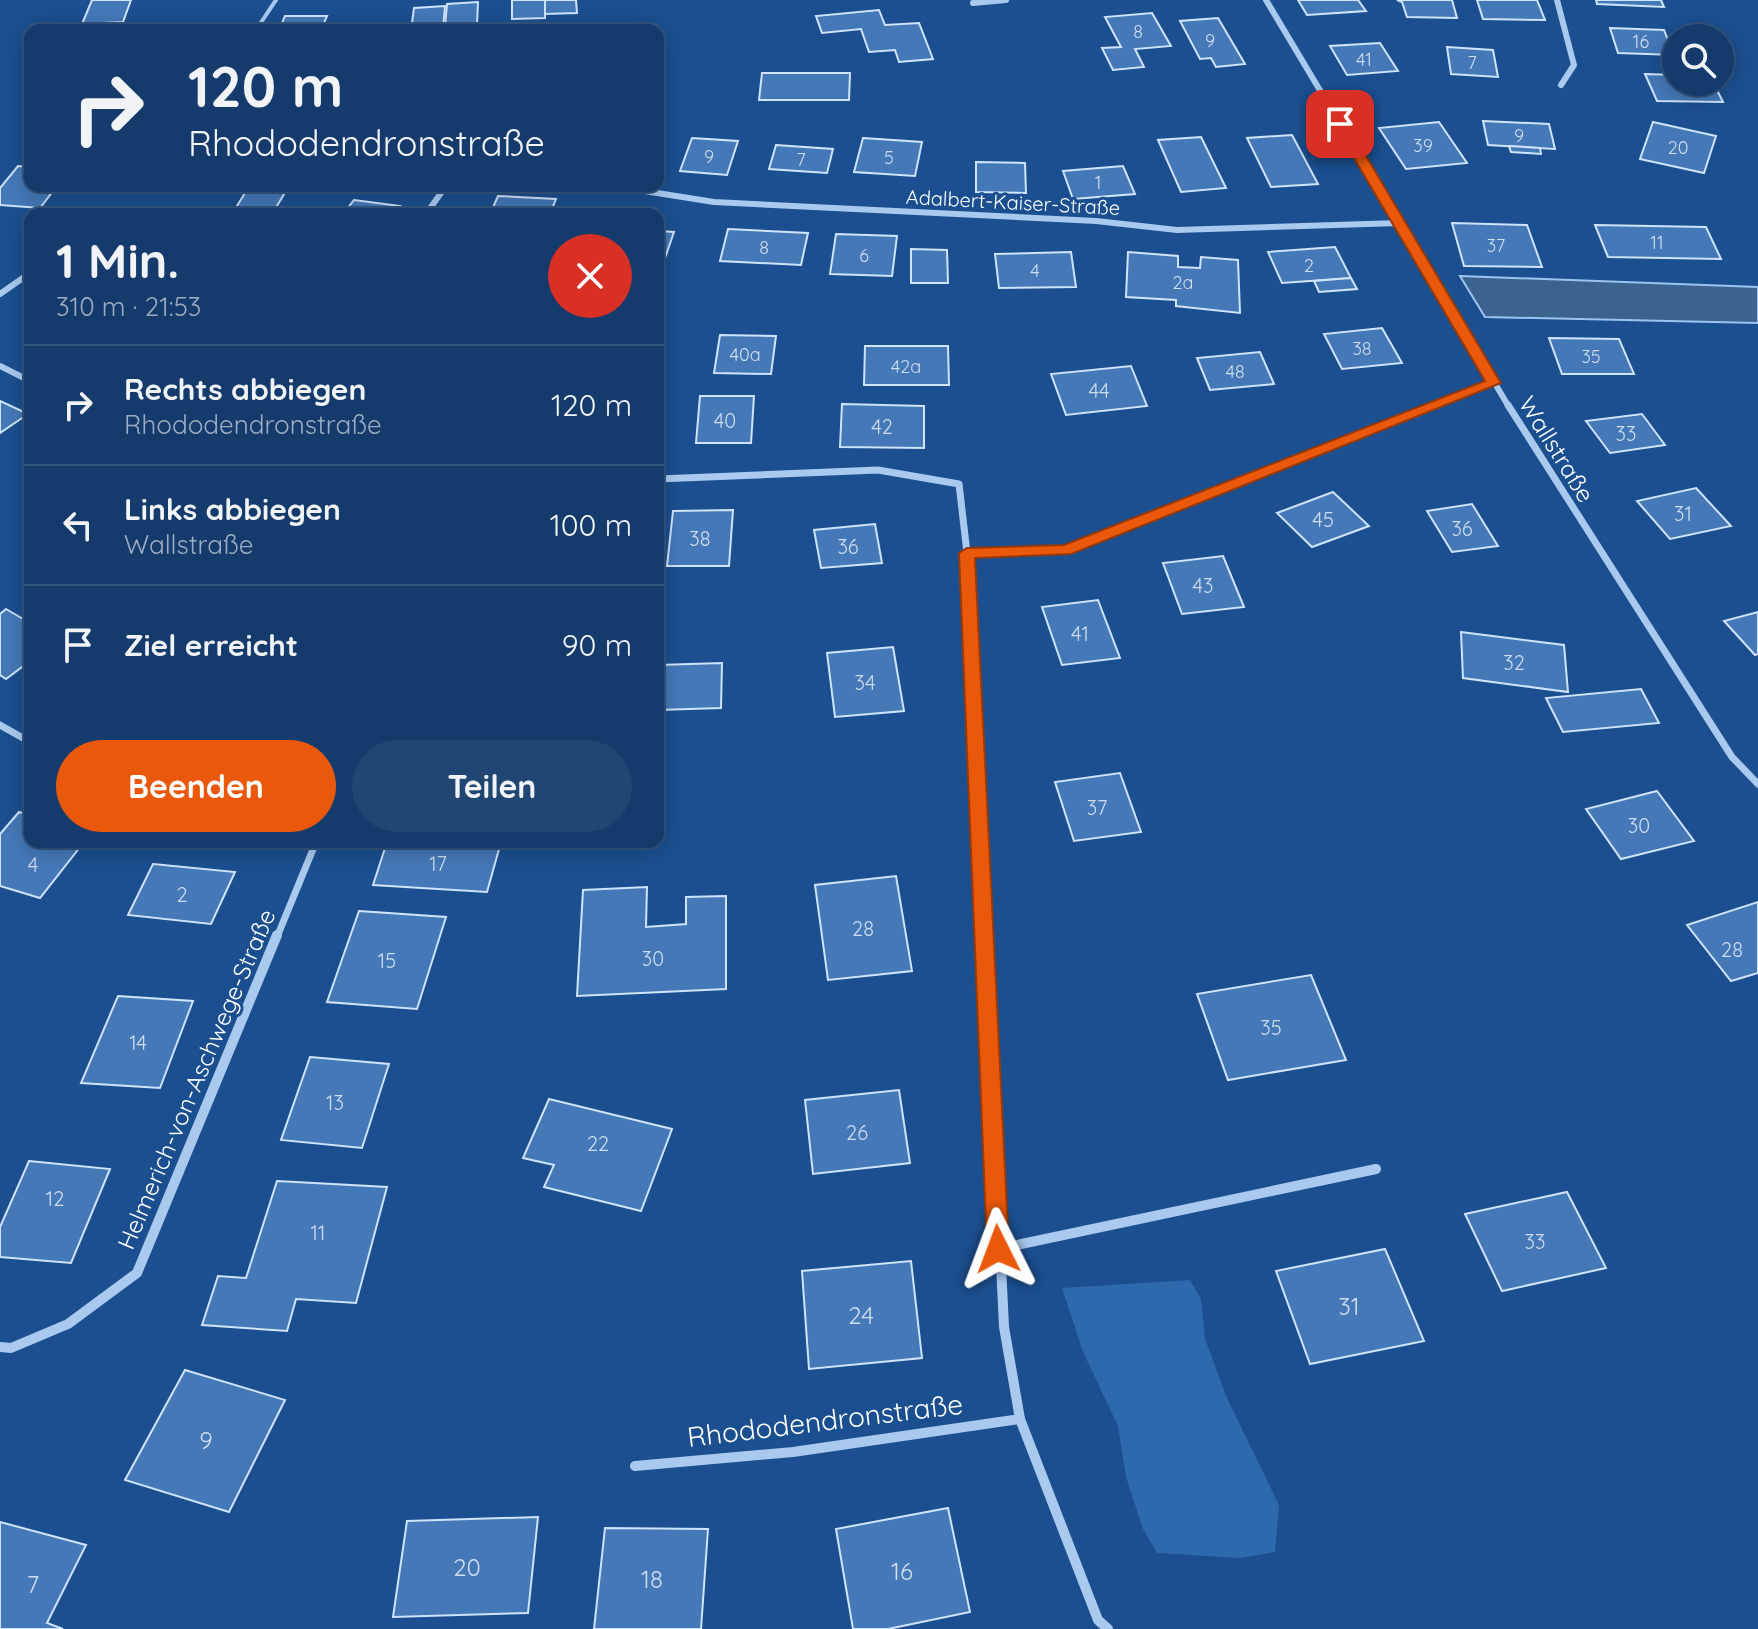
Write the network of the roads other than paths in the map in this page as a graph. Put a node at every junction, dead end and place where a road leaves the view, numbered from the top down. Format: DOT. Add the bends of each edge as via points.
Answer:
graph roads {
  1 [pos="276,0"];
  2 [pos="1006,0"];
  3 [pos="1266,0"];
  4 [pos="1557,0"];
  5 [pos="973,3"];
  6 [pos="260,24"];
  7 [pos="1561,85"];
  8 [pos="651,192"];
  9 [pos="1400,223"];
  10 [pos="24,277"];
  11 [pos="0,294"];
  12 [pos="0,366"];
  13 [pos="24,378"];
  14 [pos="1494,383"];
  15 [pos="664,479"];
  16 [pos="967,553"];
  17 [pos="0,725"];
  18 [pos="24,739"];
  19 [pos="1758,784"];
  20 [pos="314,848"];
  21 [pos="1376,1169"];
  22 [pos="998,1249"];
  23 [pos="0,1347"];
  24 [pos="1020,1419"];
  25 [pos="635,1466"];
  26 [pos="1108,1629"];
  1 -- 6 [label="lane"];
  2 -- 5 [label="street"];
  3 -- 9 [label="street, Wallstraße"];
  4 -- 7 [label="street" via="1574,65"];
  8 -- 9 [label="street, Adalbert-Kaiser-Straße" via="714,202 1096,221 1177,230"];
  9 -- 14 [label="street, Wallstraße"];
  10 -- 11 [label="street"];
  12 -- 13 [label="street"];
  14 -- 16 [label="street" via="1066,550"];
  14 -- 19 [label="street, Wallstraße" via="1732,757"];
  15 -- 16 [label="street" via="878,470 959,484"];
  16 -- 22 [label="street"];
  17 -- 18 [label="street"];
  20 -- 23 [label="street, Helmerich-von-Aschwege-Straße" via="137,1273 68,1324 11,1348"];
  21 -- 22 [label="street"];
  22 -- 24 [label="street" via="1004,1327"];
  24 -- 25 [label="street, Rhododendronstraße" via="793,1452"];
  24 -- 26 [label="street" via="1098,1620"];
}
